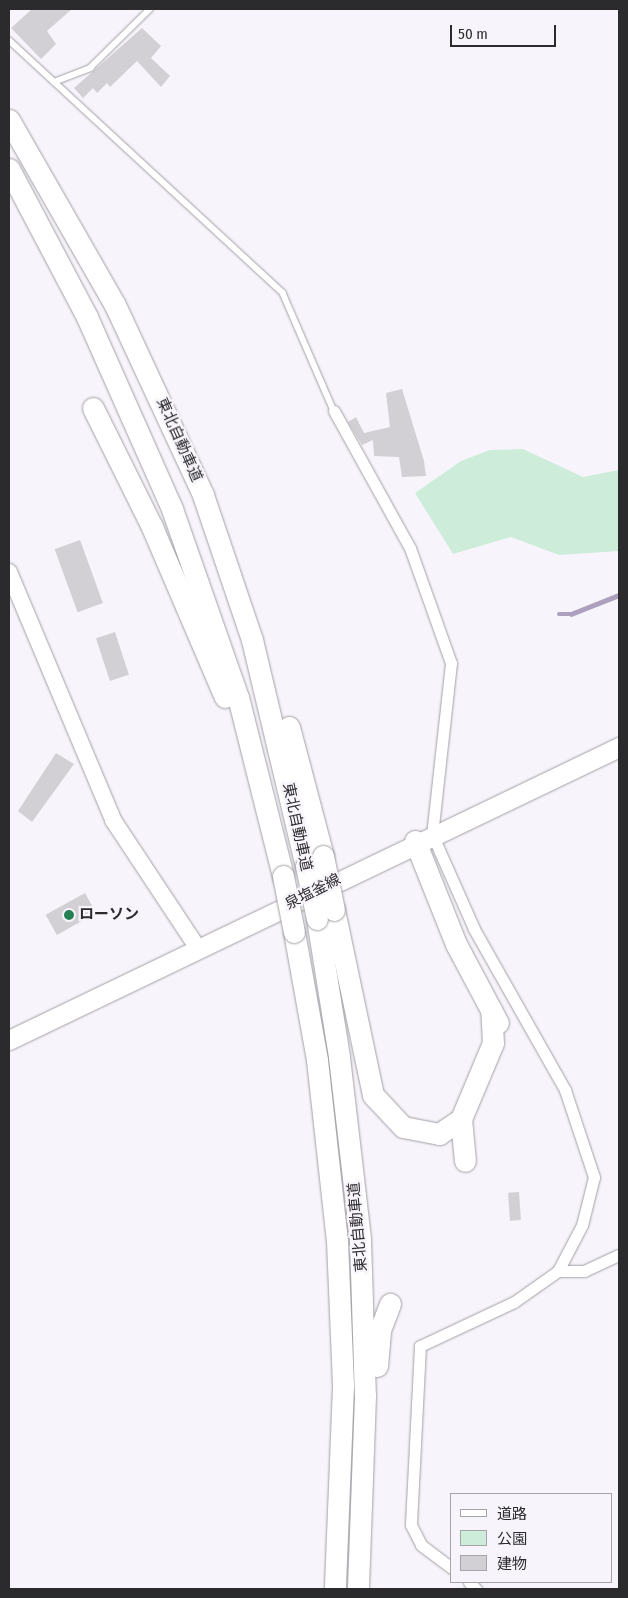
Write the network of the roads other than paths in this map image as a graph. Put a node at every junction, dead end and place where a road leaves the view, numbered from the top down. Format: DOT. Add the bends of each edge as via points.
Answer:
graph roads {
  1 [pos="150,9"];
  2 [pos="9,40"];
  3 [pos="54,82"];
  4 [pos="9,120"];
  5 [pos="9,169"];
  6 [pos="93,408"];
  7 [pos="334,412"];
  8 [pos="9,572"];
  9 [pos="619,747"];
  10 [pos="267,809"];
  11 [pos="424,838"];
  12 [pos="326,915"];
  13 [pos="197,947"];
  14 [pos="9,1040"];
  15 [pos="466,1126"];
  16 [pos="466,1161"];
  17 [pos="619,1255"];
  18 [pos="558,1271"];
  19 [pos="390,1304"];
  20 [pos="361,1553"];
  21 [pos="450,1567"];
  22 [pos="335,1589"];
  23 [pos="358,1589"];
  1 -- 3 [label="lane" via="90,68"];
  2 -- 3 [label="lane"];
  3 -- 7 [label="lane" via="283,293"];
  4 -- 12 [label="highway, 東北自動車道, bridge" via="114,305 203,495 252,640"];
  5 -- 10 [label="highway, 東北自動車道" via="88,317 169,500 220,641"];
  6 -- 10 [label="highway" via="160,544 227,702"];
  7 -- 11 [label="street" via="410,548 451,662"];
  8 -- 13 [label="street" via="113,820"];
  9 -- 11 [label="main road, 泉塩釜線"];
  10 -- 22 [label="highway, 東北自動車道, bridge" via="294,932 316,1060 337,1241 343,1386"];
  11 -- 13 [label="main road, 泉塩釜線"];
  11 -- 15 [label="highway" via="456,944 491,1010 493,1043"];
  11 -- 18 [label="street" via="565,1090 590,1154 594,1177 590,1198 582,1225"];
  12 -- 15 [label="highway" via="373,1095 393,1121 411,1131 440,1134"];
  12 -- 20 [label="highway, 東北自動車道" via="360,1239 365,1386"];
  13 -- 14 [label="main road, 泉塩釜線"];
  15 -- 16 [label="highway"];
  17 -- 18 [label="street" via="584,1271"];
  18 -- 21 [label="street" via="489,1315 420,1346 411,1525 421,1545"];
  19 -- 20 [label="highway" via="380,1330"];
  20 -- 23 [label="highway, 東北自動車道"];
}
